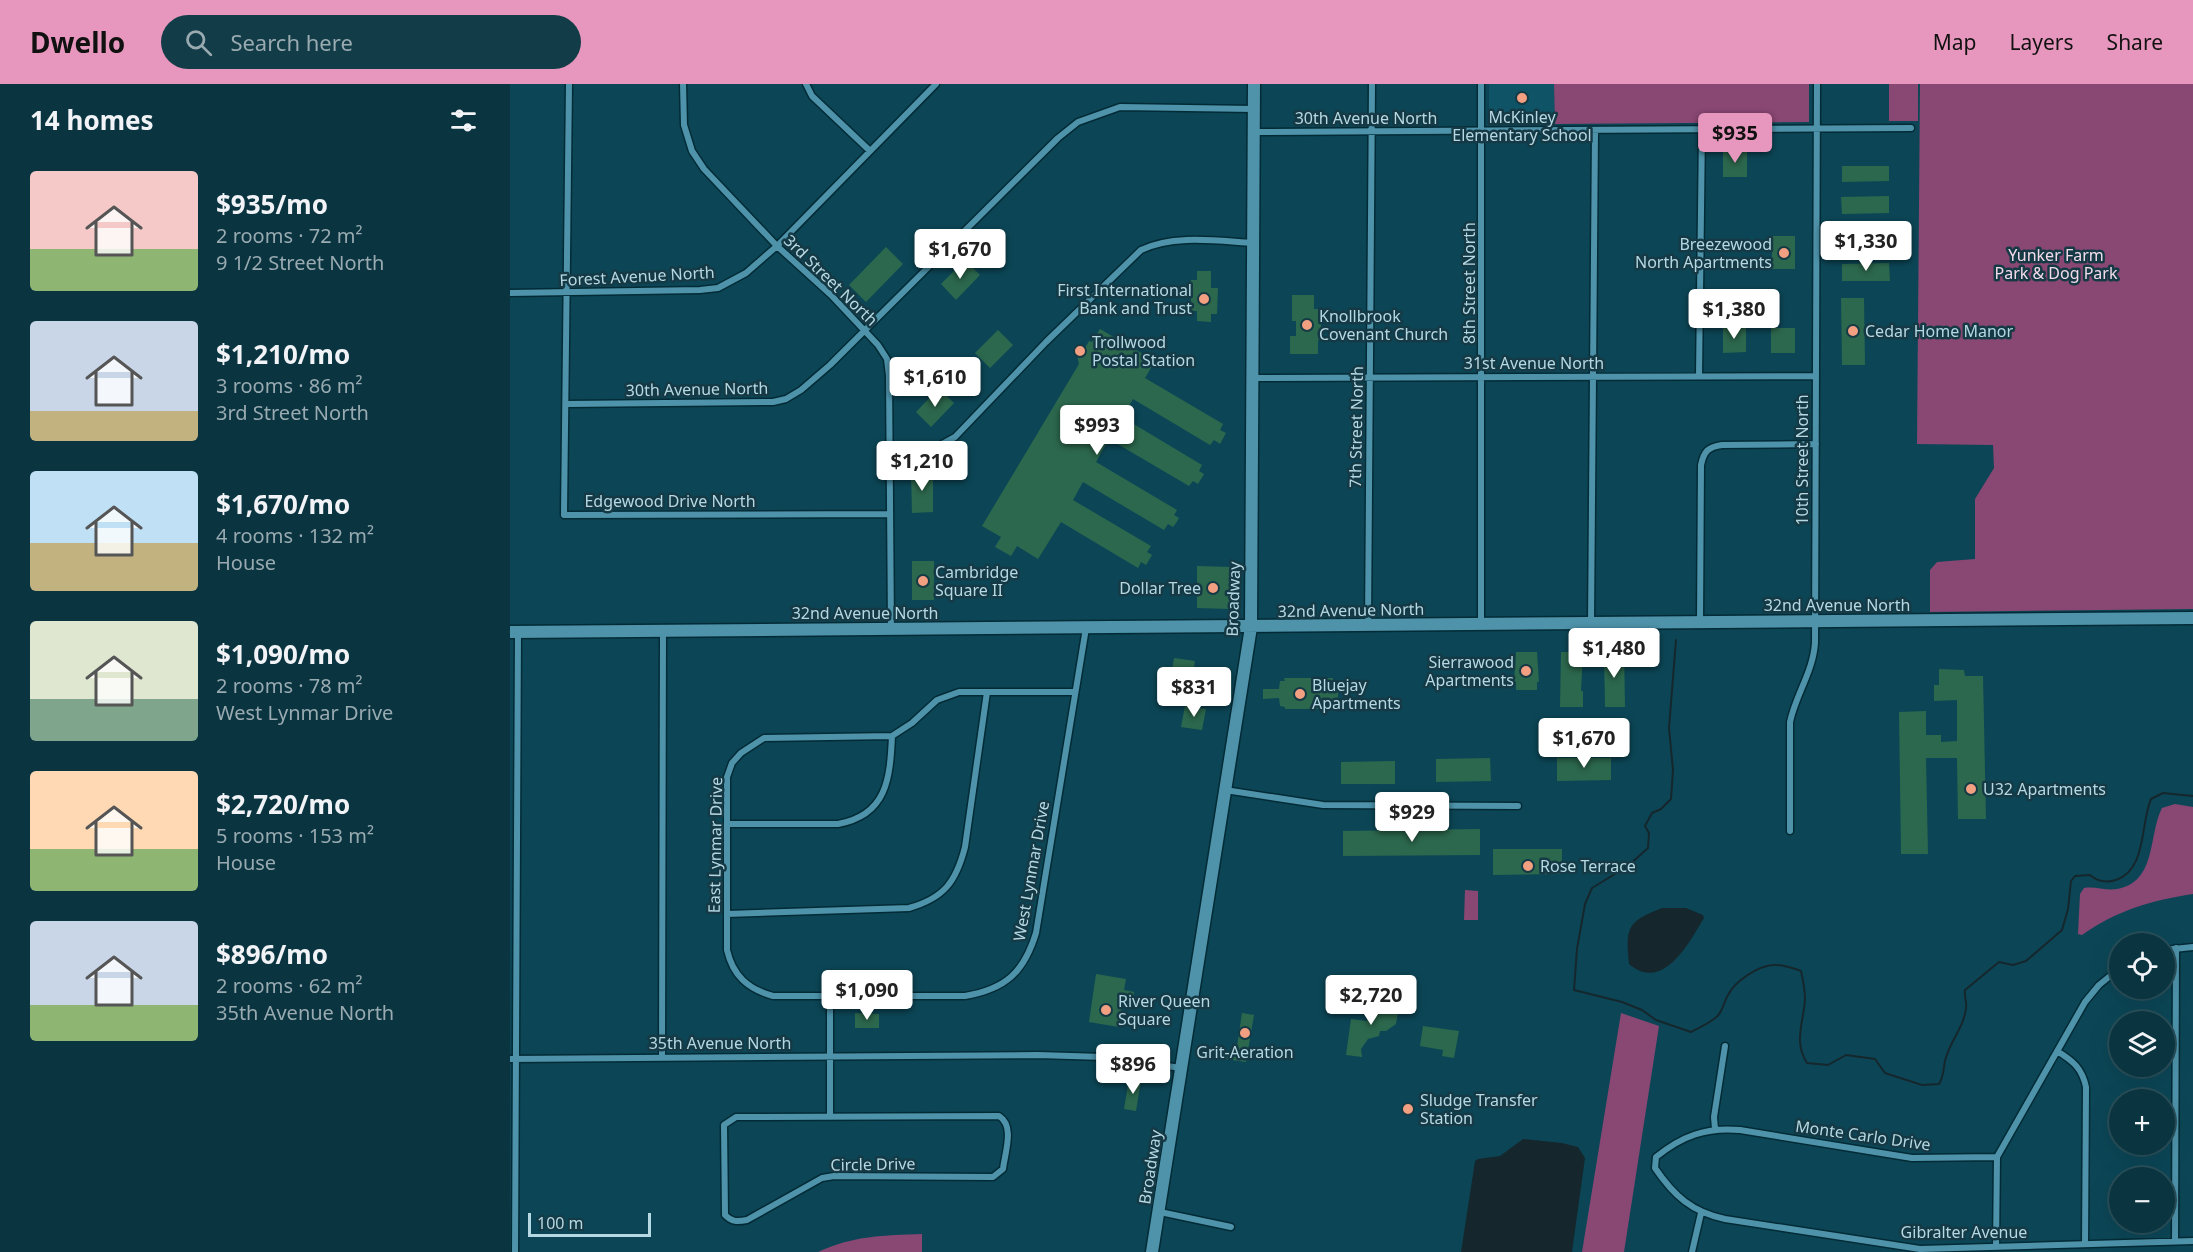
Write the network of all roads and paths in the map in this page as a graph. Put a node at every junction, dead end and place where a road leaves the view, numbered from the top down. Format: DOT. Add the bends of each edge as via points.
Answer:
graph roads {
  1 [pos="569,84"];
  2 [pos="683,84"];
  3 [pos="806,84"];
  4 [pos="936,84"];
  5 [pos="1254,84"];
  6 [pos="1372,84"];
  7 [pos="1481,84"];
  8 [pos="1817,84"];
  9 [pos="1254,109"];
  10 [pos="1816,128"];
  11 [pos="1911,128"];
  12 [pos="1702,129"];
  13 [pos="1481,130"];
  14 [pos="1595,130"];
  15 [pos="1254,132"];
  16 [pos="1372,132"];
  17 [pos="869,150"];
  18 [pos="1253,243"];
  19 [pos="777,246"];
  20 [pos="510,293"];
  21 [pos="567,293"];
  22 [pos="865,331"];
  23 [pos="1593,376"];
  24 [pos="1699,376"];
  25 [pos="1816,376"];
  26 [pos="1371,377"];
  27 [pos="1483,377"];
  28 [pos="1252,378"];
  29 [pos="567,404"];
  30 [pos="1816,444"];
  31 [pos="890,453"];
  32 [pos="890,514"];
  33 [pos="2193,618"];
  34 [pos="1815,622"];
  35 [pos="1700,623"];
  36 [pos="1591,624"];
  37 [pos="1481,625"];
  38 [pos="1368,626"];
  39 [pos="1251,627"];
  40 [pos="1086,628"];
  41 [pos="891,629"];
  42 [pos="663,631"];
  43 [pos="514,632"];
  44 [pos="987,692"];
  45 [pos="1074,692"];
  46 [pos="892,736"];
  47 [pos="1225,790"];
  48 [pos="1518,806"];
  49 [pos="727,824"];
  50 [pos="1790,831"];
  51 [pos="727,914"];
  52 [pos="2193,947"];
  53 [pos="2176,948"];
  54 [pos="2109,977"];
  55 [pos="830,996"];
  56 [pos="1725,1046"];
  57 [pos="2057,1051"];
  58 [pos="662,1056"];
  59 [pos="830,1056"];
  60 [pos="513,1059"];
  61 [pos="1181,1068"];
  62 [pos="830,1116"];
  63 [pos="1715,1129"];
  64 [pos="1997,1157"];
  65 [pos="1160,1212"];
  66 [pos="1701,1213"];
  67 [pos="1231,1227"];
  68 [pos="2193,1240"];
  69 [pos="2175,1241"];
  70 [pos="2085,1244"];
  71 [pos="1996,1246"];
  72 [pos="515,1252"];
  73 [pos="1152,1252"];
  74 [pos="1692,1252"];
  1 -- 21 [label="street, Edgewood Drive North"];
  2 -- 19 [label="street, 3rd Street North" via="684,125 692,151 704,169"];
  3 -- 17 [label="street" via="812,96"];
  4 -- 17 [label="street, Forest Avenue North"];
  5 -- 9 [label="street, Broadway"];
  6 -- 16 [label="street, 7th Street North"];
  7 -- 13 [label="street, 8th Street North"];
  8 -- 10 [label="street, 10th Street North"];
  9 -- 15 [label="street, Broadway"];
  9 -- 22 [label="street, 30th Avenue North" via="1120,107 1078,122"];
  10 -- 11 [label="street, 30th Avenue North"];
  10 -- 12 [label="street, 30th Avenue North"];
  10 -- 25 [label="street, 10th Street North"];
  12 -- 14 [label="street, 30th Avenue North"];
  12 -- 24 [label="street"];
  13 -- 14 [label="street, 30th Avenue North"];
  13 -- 16 [label="street, 30th Avenue North"];
  13 -- 27 [label="street, 8th Street North"];
  14 -- 23 [label="street"];
  15 -- 16 [label="street, 30th Avenue North"];
  15 -- 18 [label="street, Broadway"];
  16 -- 26 [label="street, 7th Street North"];
  17 -- 19 [label="street, Forest Avenue North"];
  18 -- 28 [label="street, Broadway"];
  18 -- 31 [label="street" via="1181,241 1155,243 1141,250 955,437 934,448"];
  19 -- 21 [label="street, Forest Avenue North" via="746,273 718,288"];
  19 -- 22 [label="street, 3rd Street North"];
  20 -- 21 [label="street, Forest Avenue North"];
  21 -- 29 [label="street, Edgewood Drive North"];
  22 -- 29 [label="street, 30th Avenue North" via="786,399"];
  22 -- 31 [label="street, 3rd Street North" via="887,359"];
  23 -- 24 [label="street, 31st Avenue North"];
  23 -- 27 [label="street, 31st Avenue North"];
  23 -- 36 [label="street"];
  24 -- 25 [label="street, 31st Avenue North"];
  25 -- 30 [label="street, 10th Street North"];
  26 -- 27 [label="street, 31st Avenue North"];
  26 -- 28 [label="street, 31st Avenue North"];
  26 -- 38 [label="street, 7th Street North"];
  27 -- 37 [label="street, 8th Street North"];
  28 -- 39 [label="street, Broadway"];
  29 -- 32 [label="street, Edgewood Drive North" via="564,516"];
  30 -- 34 [label="street, 10th Street North"];
  30 -- 35 [label="street" via="1722,445 1703,454"];
  31 -- 32 [label="street, 3rd Street North"];
  32 -- 41 [label="street, 3rd Street North"];
  33 -- 34 [label="street, 32nd Avenue North"];
  34 -- 35 [label="street, 32nd Avenue North"];
  34 -- 50 [label="street, 10th Street North" via="1814,657 1790,722"];
  35 -- 36 [label="street, 32nd Avenue North"];
  36 -- 37 [label="street, 32nd Avenue North"];
  37 -- 38 [label="street, 32nd Avenue North"];
  38 -- 39 [label="street, 32nd Avenue North"];
  39 -- 40 [label="street, 32nd Avenue North"];
  39 -- 47 [label="street, Broadway"];
  40 -- 41 [label="street, 32nd Avenue North"];
  40 -- 45 [label="street, West Lynmar Drive"];
  41 -- 42 [label="street, 32nd Avenue North"];
  42 -- 43 [label="street, 32nd Avenue North"];
  42 -- 58 [label="street"];
  43 -- 60 [label="street"];
  44 -- 45 [label="street"];
  44 -- 46 [label="street" via="958,693 937,700"];
  44 -- 51 [label="street" via="965,847 948,888 924,904 909,908"];
  45 -- 55 [label="street, West Lynmar Drive" via="1036,933 1023,965 1012,977 981,993 965,996"];
  46 -- 49 [label="street" via="891,766 881,798 855,821"];
  46 -- 49 [label="street, East Lynmar Drive" via="764,738 732,763 727,777"];
  47 -- 48 [label="street" via="1323,806"];
  47 -- 61 [label="street, Broadway"];
  49 -- 51 [label="street, East Lynmar Drive"];
  51 -- 55 [label="street, East Lynmar Drive" via="730,963 748,986 773,996"];
  52 -- 53 [label="street"];
  53 -- 69 [label="street"];
  54 -- 57 [label="street" via="2085,1002"];
  55 -- 59 [label="street"];
  56 -- 63 [label="street"];
  57 -- 64 [label="street"];
  57 -- 70 [label="street" via="2078,1066 2086,1087"];
  58 -- 59 [label="street, 35th Avenue North"];
  58 -- 60 [label="street, 35th Avenue North"];
  59 -- 61 [label="street, 35th Avenue North" via="1104,1057"];
  59 -- 62 [label="street"];
  60 -- 72 [label="street"];
  61 -- 65 [label="street, Broadway"];
  62 -- 62 [label="street, Circle Drive" via="729,1120 724,1125 725,1215 738,1222 747,1220 822,1178 834,1176 993,1177 1003,1169 1008,1128 999,1116"];
  63 -- 64 [label="street, Monte Carlo Drive" via="1912,1158"];
  63 -- 66 [label="street" via="1678,1140 1656,1157 1655,1168 1665,1184"];
  64 -- 71 [label="street"];
  65 -- 67 [label="street"];
  65 -- 73 [label="street, Broadway"];
  66 -- 71 [label="street, Gibralter Avenue" via="1907,1248"];
  66 -- 74 [label="street"];
  68 -- 69 [label="street, Gibralter Avenue"];
  69 -- 70 [label="street, Gibralter Avenue"];
  70 -- 71 [label="street, Gibralter Avenue"];
}
